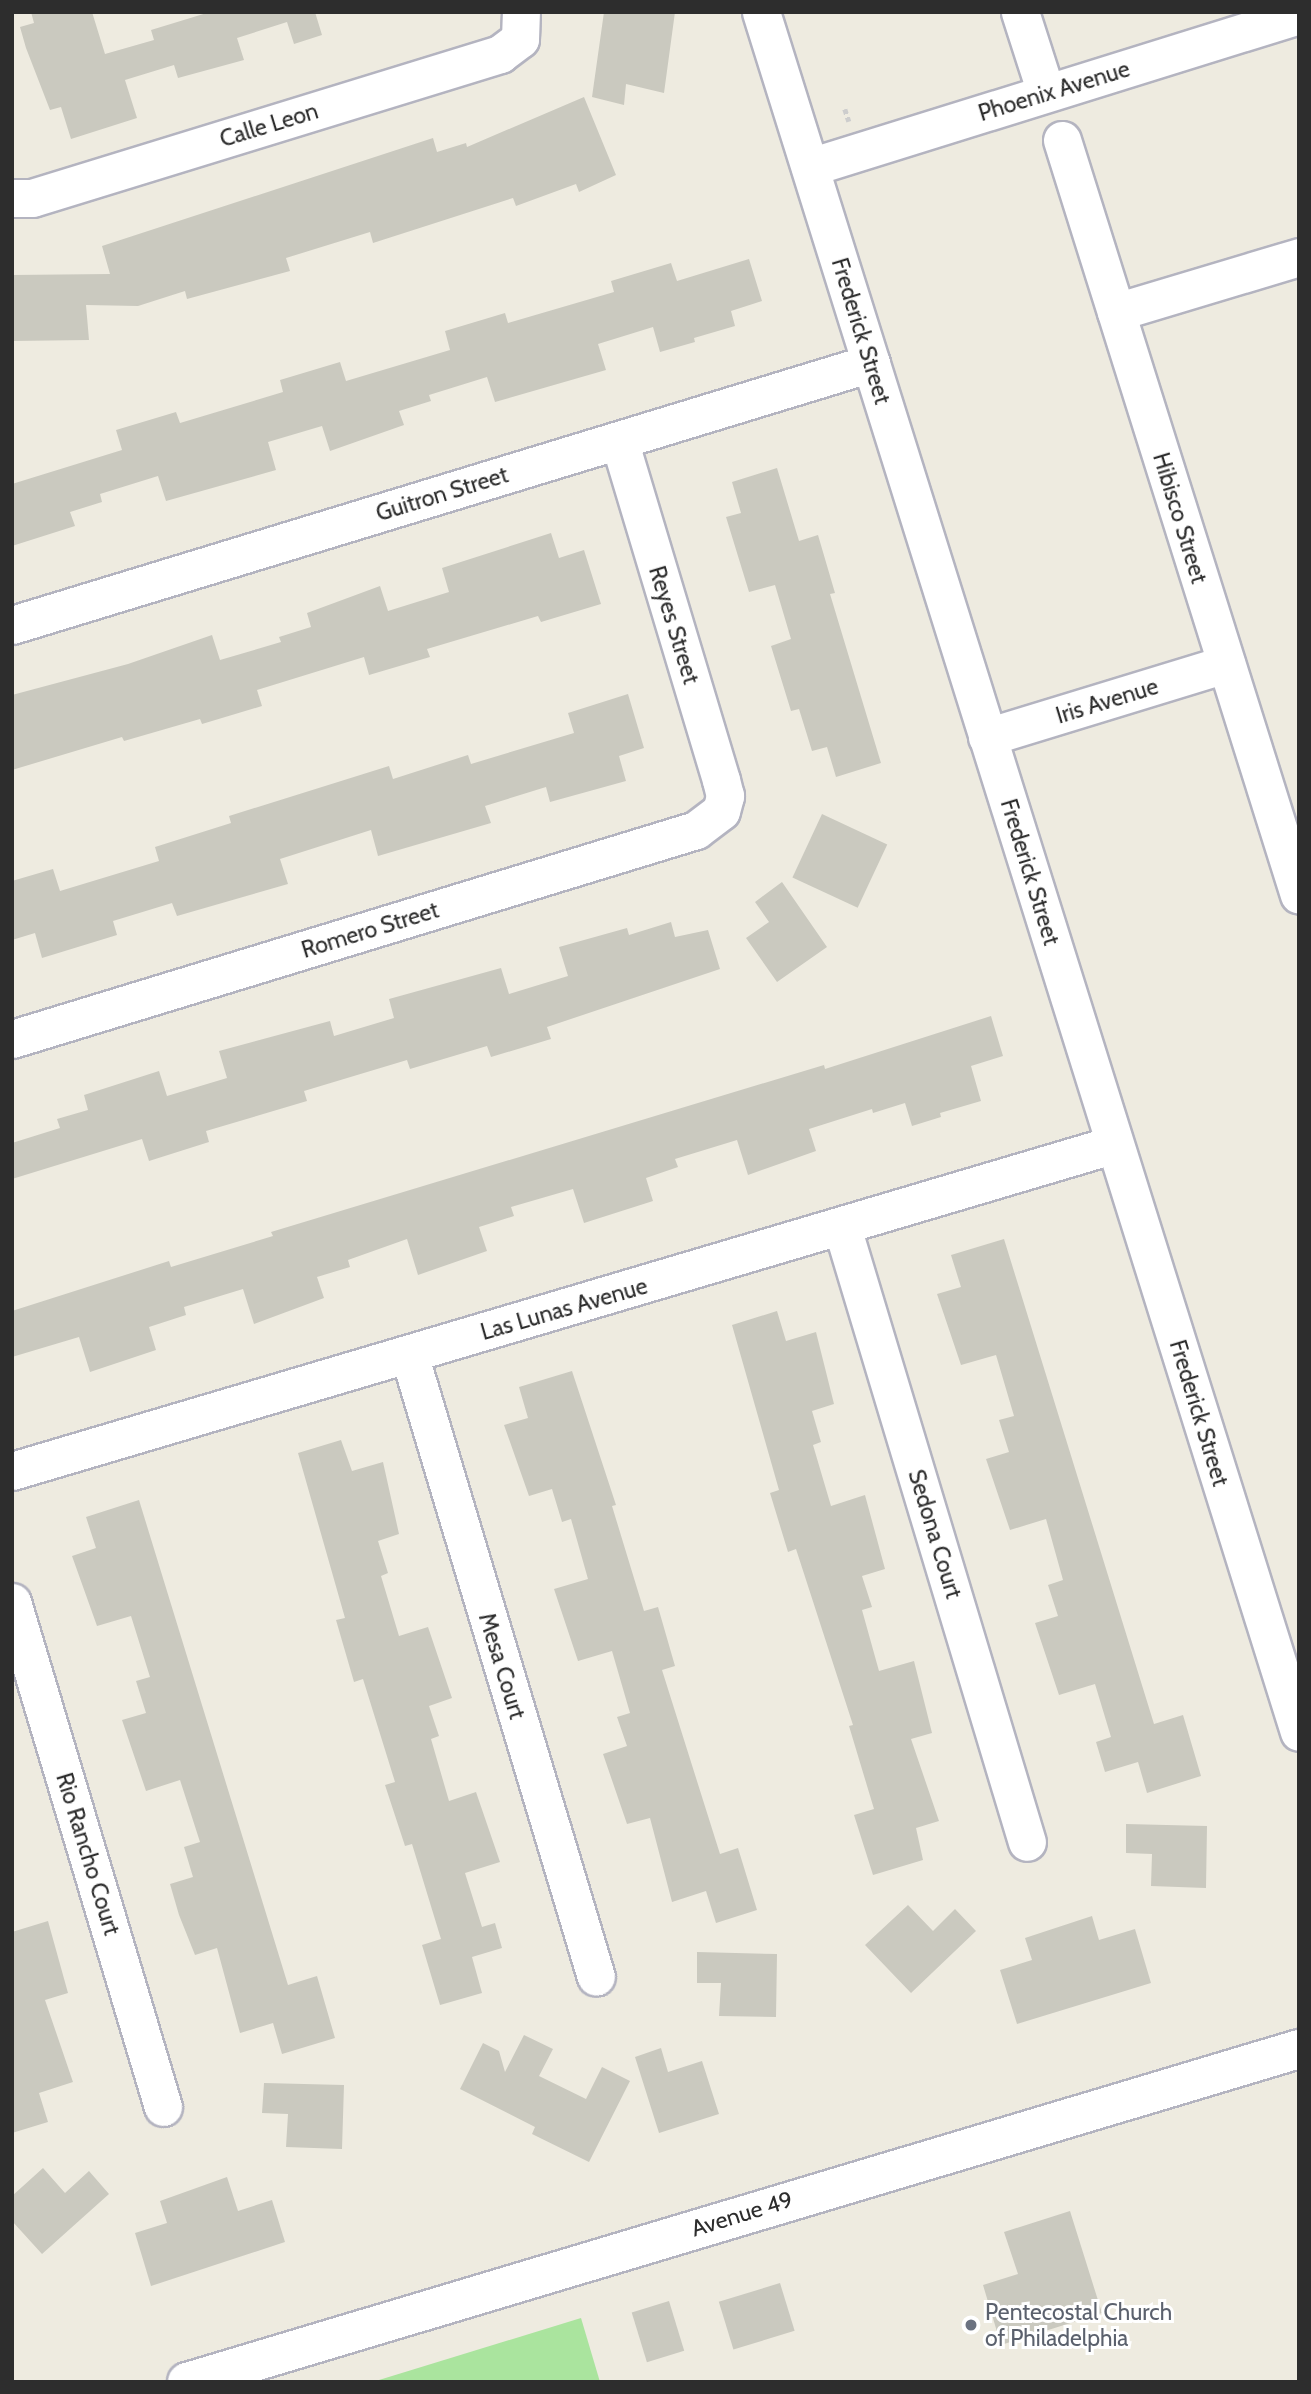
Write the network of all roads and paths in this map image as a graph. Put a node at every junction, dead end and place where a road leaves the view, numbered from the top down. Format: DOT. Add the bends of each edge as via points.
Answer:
graph roads {
  1 [pos="761,12"];
  2 [pos="1020,12"];
  3 [pos="1299,15"];
  4 [pos="520,25"];
  5 [pos="1046,93"];
  6 [pos="1062,140"];
  7 [pos="810,167"];
  8 [pos="12,198"];
  9 [pos="1299,257"];
  10 [pos="1116,312"];
  11 [pos="871,363"];
  12 [pos="619,441"];
  13 [pos="12,625"];
  14 [pos="1226,664"];
  15 [pos="987,737"];
  16 [pos="721,811"];
  17 [pos="1299,895"];
  18 [pos="12,1039"];
  19 [pos="1115,1144"];
  20 [pos="842,1227"];
  21 [pos="409,1354"];
  22 [pos="12,1471"];
  23 [pos="12,1602"];
  24 [pos="1299,1732"];
  25 [pos="1027,1842"];
  26 [pos="596,1977"];
  27 [pos="1299,2049"];
  28 [pos="163,2107"];
  29 [pos="187,2382"];
  1 -- 7 [label="street, Frederick Street"];
  2 -- 5 [label="street"];
  3 -- 5 [label="street, Phoenix Avenue"];
  4 -- 8 [label="street, Calle Leon" via="500,54 32,198"];
  5 -- 7 [label="street, Phoenix Avenue"];
  6 -- 10 [label="street, Hibisco Street"];
  7 -- 11 [label="street, Frederick Street"];
  9 -- 10 [label="street"];
  10 -- 14 [label="street, Hibisco Street"];
  11 -- 12 [label="street, Guitron Street"];
  11 -- 15 [label="street, Frederick Street"];
  12 -- 13 [label="street, Guitron Street"];
  12 -- 16 [label="street, Reyes Street" via="721,780 725,796"];
  14 -- 15 [label="street, Iris Avenue"];
  14 -- 17 [label="street, Hibisco Street"];
  15 -- 19 [label="street, Frederick Street"];
  16 -- 18 [label="street, Romero Street" via="696,830"];
  19 -- 20 [label="street, Las Lunas Avenue"];
  19 -- 24 [label="street, Frederick Street"];
  20 -- 21 [label="street, Las Lunas Avenue"];
  20 -- 25 [label="street, Sedona Court"];
  21 -- 22 [label="street, Las Lunas Avenue"];
  21 -- 26 [label="street, Mesa Court"];
  23 -- 28 [label="street, Rio Rancho Court"];
  27 -- 29 [label="street, Avenue 49"];
}
